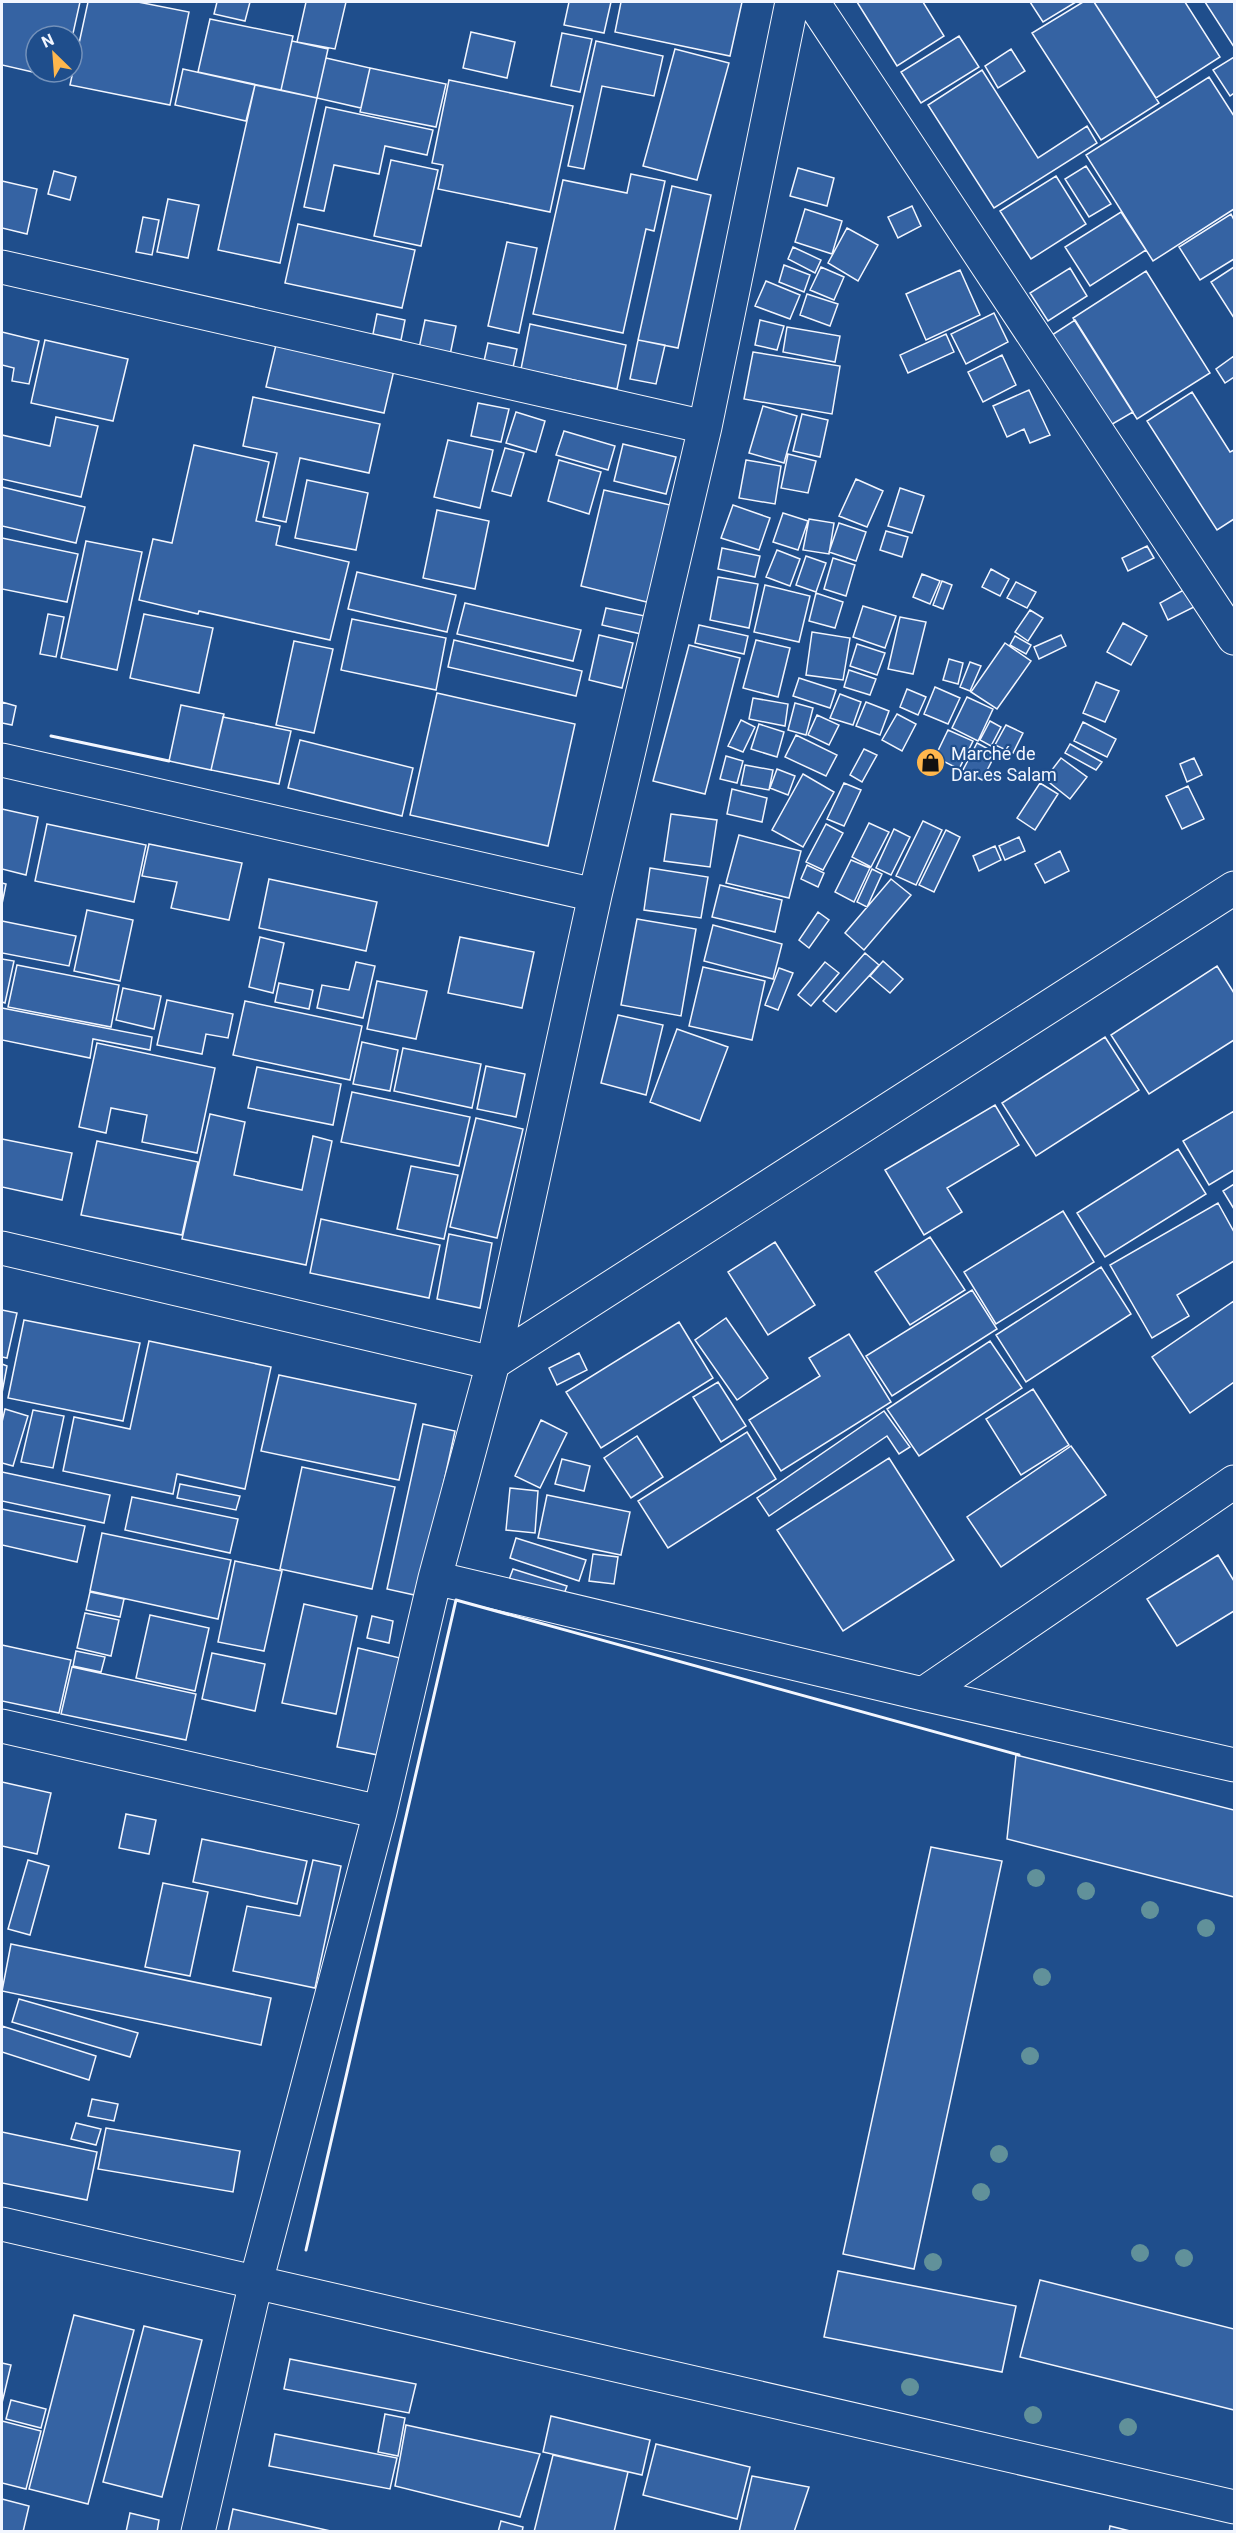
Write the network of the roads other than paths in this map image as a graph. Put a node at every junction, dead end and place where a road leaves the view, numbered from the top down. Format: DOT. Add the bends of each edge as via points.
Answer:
graph roads {
  1 [pos="792,2"];
  2 [pos="813,2"];
  3 [pos="2,267"];
  4 [pos="705,427"];
  5 [pos="1234,638"];
  6 [pos="2,760"];
  7 [pos="1234,888"];
  8 [pos="595,895"];
  9 [pos="2,1248"];
  10 [pos="493,1363"];
  11 [pos="1234,1482"];
  12 [pos="435,1578"];
  13 [pos="923,1695"];
  14 [pos="2,1726"];
  15 [pos="1234,1765"];
  16 [pos="381,1812"];
  17 [pos="2,2224"];
  18 [pos="256,2282"];
  19 [pos="1234,2507"];
  20 [pos="198,2532"];
  1 -- 4 [label="street"];
  2 -- 5 [label="street"];
  3 -- 4 [label="street"];
  4 -- 8 [label="street"];
  6 -- 8 [label="street"];
  7 -- 10 [label="street"];
  8 -- 10 [label="street"];
  9 -- 10 [label="street"];
  10 -- 12 [label="street"];
  11 -- 13 [label="street"];
  12 -- 13 [label="street"];
  12 -- 16 [label="street"];
  13 -- 15 [label="street"];
  14 -- 16 [label="street"];
  16 -- 18 [label="street"];
  17 -- 18 [label="street"];
  18 -- 19 [label="street"];
  18 -- 20 [label="street"];
}
